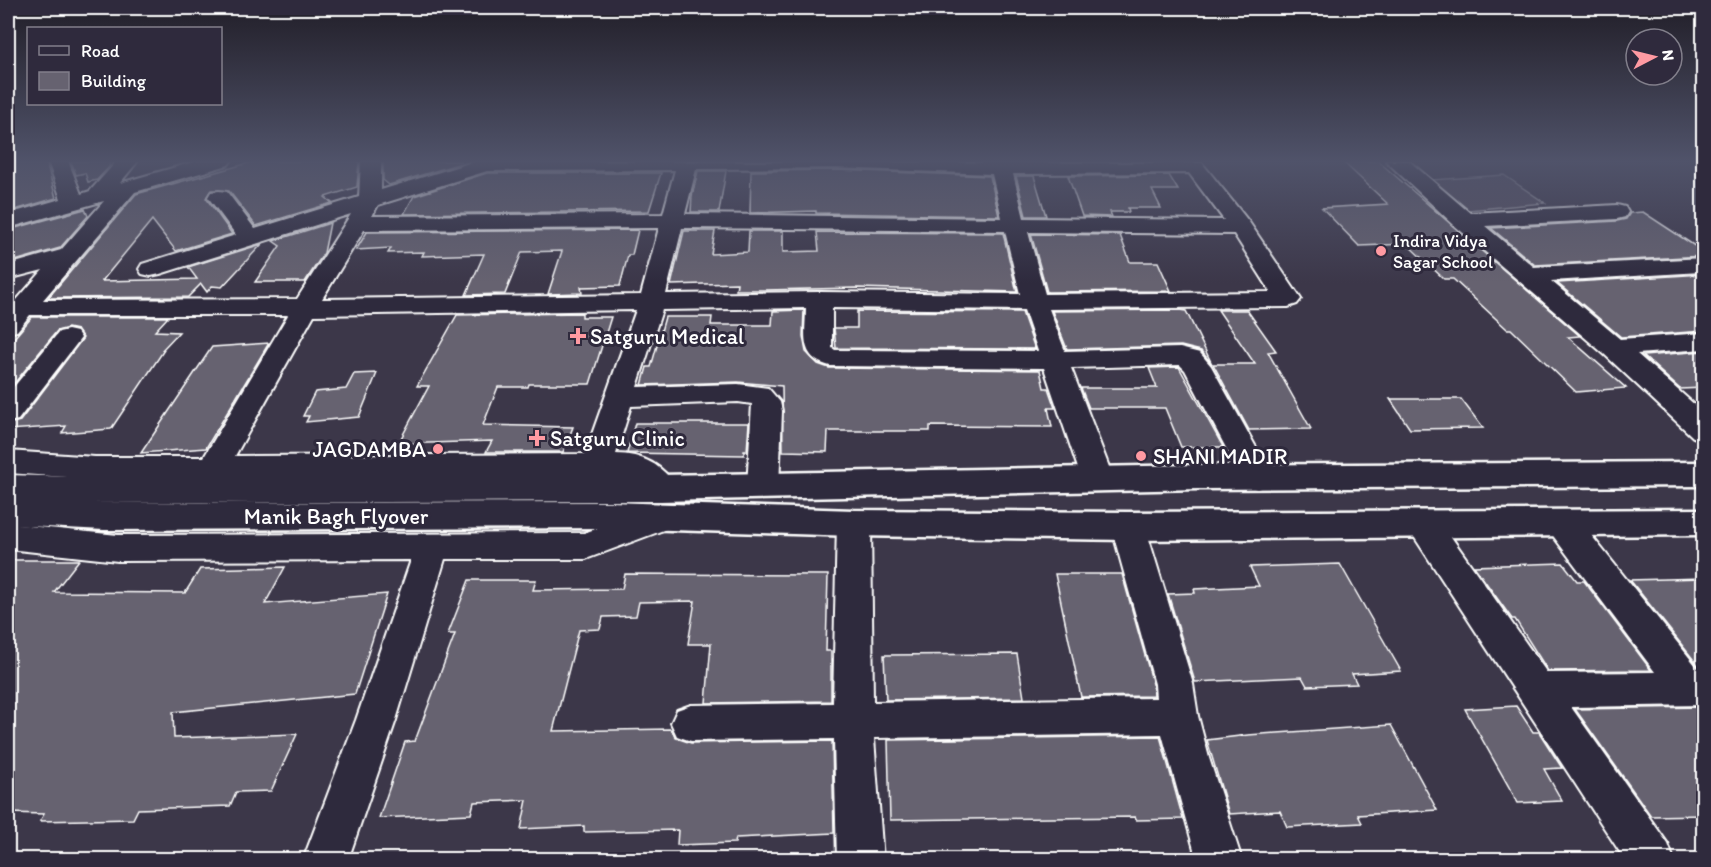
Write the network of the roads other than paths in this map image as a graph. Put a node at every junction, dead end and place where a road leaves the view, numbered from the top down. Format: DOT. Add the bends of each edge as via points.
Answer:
graph roads {
  1 [pos="115,201"];
  2 [pos="222,201"];
  3 [pos="365,201"];
  4 [pos="386,201"];
  5 [pos="679,201"];
  6 [pos="1009,201"];
  7 [pos="1221,201"];
  8 [pos="1441,201"];
  9 [pos="73,202"];
  10 [pos="364,212"];
  11 [pos="1617,212"];
  12 [pos="1462,220"];
  13 [pos="8,221"];
  14 [pos="674,221"];
  15 [pos="1015,226"];
  16 [pos="1241,227"];
  17 [pos="249,239"];
  18 [pos="68,255"];
  19 [pos="1701,265"];
  20 [pos="152,269"];
  21 [pos="8,272"];
  22 [pos="1526,275"];
  23 [pos="819,300"];
  24 [pos="1034,302"];
  25 [pos="651,303"];
  26 [pos="304,307"];
  27 [pos="15,317"];
  28 [pos="68,338"];
  29 [pos="1704,341"];
  30 [pos="1614,348"];
  31 [pos="1054,360"];
  32 [pos="619,397"];
  33 [pos="8,413"];
  34 [pos="1704,430"];
  35 [pos="8,462"];
  36 [pos="213,467"];
  37 [pos="1704,474"];
  38 [pos="1257,478"];
  39 [pos="1098,480"];
  40 [pos="763,486"];
  41 [pos="8,487"];
  42 [pos="606,490"];
  43 [pos="663,502"];
  44 [pos="8,513"];
  45 [pos="1704,522"];
  46 [pos="854,523"];
  47 [pos="1423,523"];
  48 [pos="1563,524"];
  49 [pos="1128,526"];
  50 [pos="8,537"];
  51 [pos="432,547"];
  52 [pos="1697,688"];
  53 [pos="1536,690"];
  54 [pos="1178,716"];
  55 [pos="853,721"];
  56 [pos="691,723"];
  57 [pos="325,860"];
  58 [pos="860,860"];
  59 [pos="1220,860"];
  60 [pos="1652,860"];
  1 -- 18 [label="street"];
  2 -- 17 [label="street"];
  3 -- 10 [label="street"];
  4 -- 10 [label="street"];
  5 -- 14 [label="street"];
  6 -- 15 [label="street"];
  7 -- 16 [label="street"];
  8 -- 12 [label="street"];
  9 -- 13 [label="street"];
  10 -- 14 [label="street"];
  10 -- 17 [label="street"];
  10 -- 26 [label="street"];
  11 -- 12 [label="street"];
  12 -- 22 [label="street"];
  14 -- 15 [label="street"];
  14 -- 25 [label="street"];
  15 -- 16 [label="street"];
  15 -- 24 [label="street"];
  16 -- 24 [label="street" via="1288,299"];
  17 -- 20 [label="street"];
  18 -- 21 [label="street"];
  18 -- 27 [label="street"];
  19 -- 22 [label="street"];
  22 -- 30 [label="street"];
  23 -- 24 [label="street"];
  23 -- 25 [label="street"];
  23 -- 31 [label="street" via="819,348 830,358"];
  24 -- 31 [label="street"];
  25 -- 26 [label="street"];
  25 -- 32 [label="street"];
  26 -- 27 [label="street" via="92,306"];
  26 -- 36 [label="street"];
  28 -- 33 [label="street"];
  29 -- 30 [label="street"];
  30 -- 34 [label="street"];
  31 -- 38 [label="street" via="1180,356 1190,359"];
  31 -- 39 [label="street"];
  32 -- 40 [label="street" via="758,394 766,402 767,411"];
  32 -- 42 [label="street"];
  35 -- 36 [label="street" via="95,468"];
  36 -- 42 [label="street"];
  37 -- 38 [label="main road"];
  38 -- 39 [label="main road"];
  39 -- 40 [label="main road"];
  40 -- 43 [label="main road"];
  41 -- 42 [label="main road, Manik Bagh Flyover"];
  42 -- 43 [label="main road, Manik Bagh Flyover"];
  42 -- 43 [label="street" via="634,465"];
  42 -- 44 [label="main road, Manik Bagh Flyover" via="104,516"];
  43 -- 46 [label="main road"];
  43 -- 51 [label="street" via="586,546"];
  45 -- 48 [label="main road"];
  46 -- 49 [label="main road"];
  46 -- 55 [label="street"];
  47 -- 48 [label="main road"];
  47 -- 49 [label="main road"];
  47 -- 53 [label="street"];
  48 -- 52 [label="street"];
  49 -- 54 [label="street" via="1174,684"];
  50 -- 51 [label="street" via="118,548"];
  51 -- 57 [label="street"];
  52 -- 53 [label="street"];
  53 -- 60 [label="street"];
  54 -- 55 [label="street"];
  54 -- 59 [label="street"];
  55 -- 56 [label="street"];
  55 -- 58 [label="street"];
}
